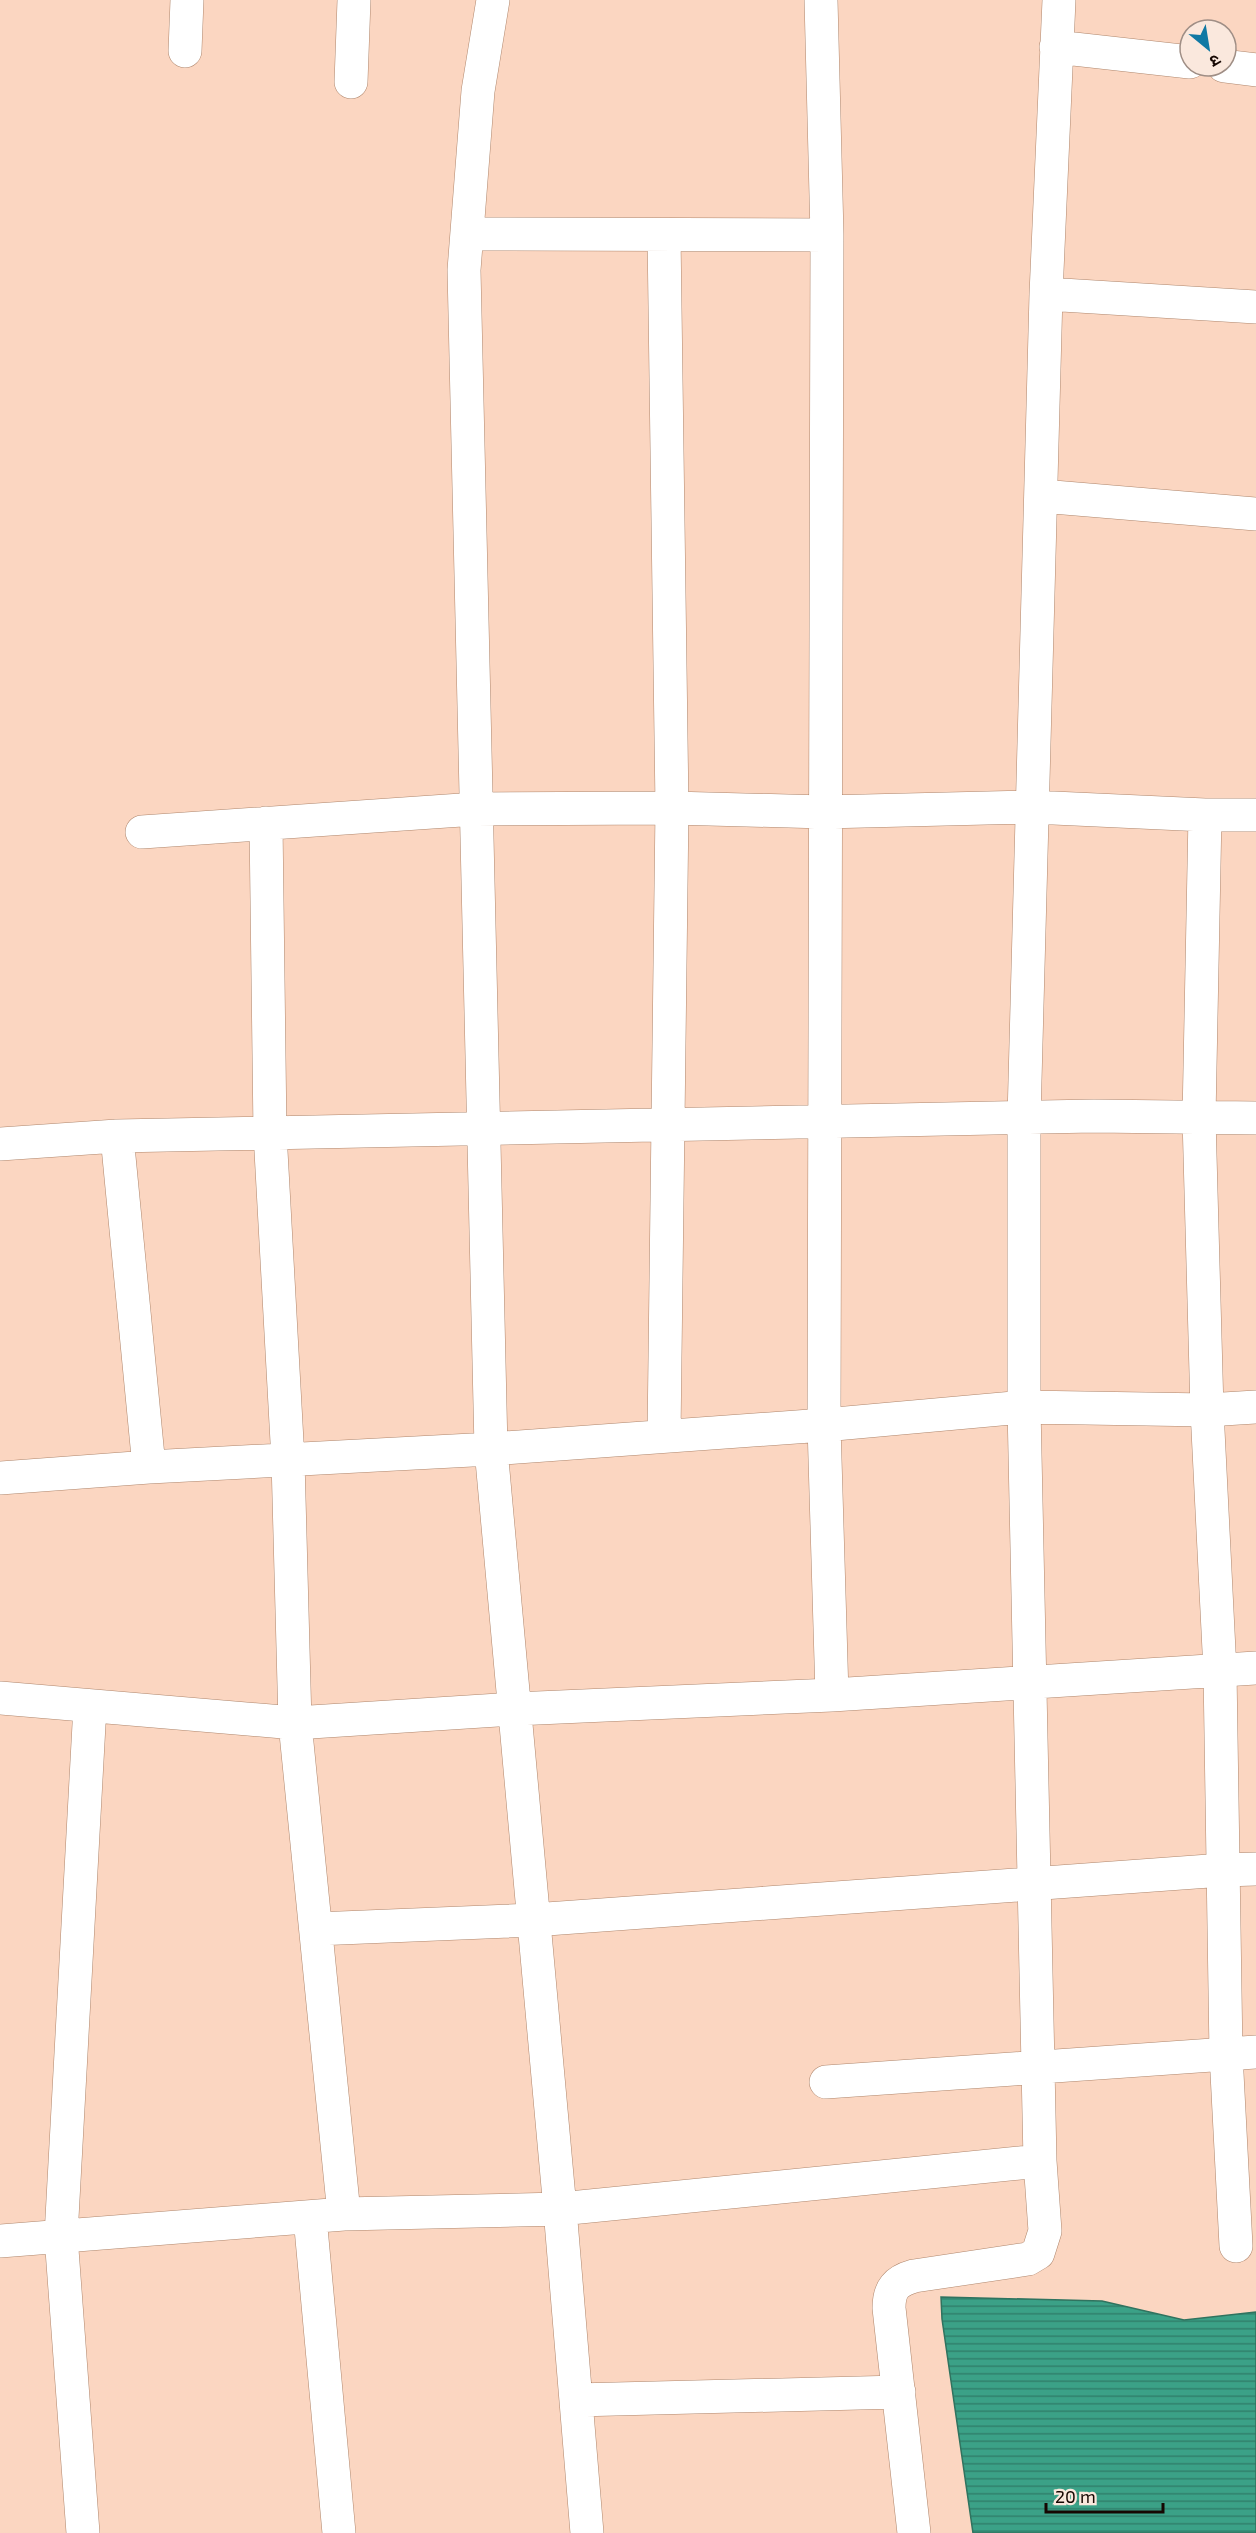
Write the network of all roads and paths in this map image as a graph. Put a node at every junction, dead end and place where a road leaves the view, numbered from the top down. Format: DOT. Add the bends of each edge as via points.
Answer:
graph roads {
  1 [pos="187,0"];
  2 [pos="354,0"];
  3 [pos="493,0"];
  4 [pos="821,0"];
  5 [pos="1059,0"];
  6 [pos="1056,47"];
  7 [pos="185,51"];
  8 [pos="1178,61"];
  9 [pos="1238,68"];
  10 [pos="1256,70"];
  11 [pos="351,82"];
  12 [pos="467,234"];
  13 [pos="664,235"];
  14 [pos="827,235"];
  15 [pos="1046,294"];
  16 [pos="1256,307"];
  17 [pos="1041,496"];
  18 [pos="1256,514"];
  19 [pos="1032,807"];
  20 [pos="476,808"];
  21 [pos="672,808"];
  22 [pos="824,812"];
  23 [pos="1256,815"];
  24 [pos="1205,816"];
  25 [pos="266,823"];
  26 [pos="142,832"];
  27 [pos="1024,1118"];
  28 [pos="1200,1118"];
  29 [pos="1256,1118"];
  30 [pos="824,1123"];
  31 [pos="670,1126"];
  32 [pos="483,1129"];
  33 [pos="270,1133"];
  34 [pos="117,1136"];
  35 [pos="0,1143"];
  36 [pos="1024,1407"];
  37 [pos="1256,1407"];
  38 [pos="1207,1410"];
  39 [pos="824,1425"];
  40 [pos="664,1436"];
  41 [pos="491,1449"];
  42 [pos="288,1460"];
  43 [pos="149,1467"];
  44 [pos="0,1478"];
  45 [pos="1256,1668"];
  46 [pos="1220,1671"];
  47 [pos="1031,1682"];
  48 [pos="832,1695"];
  49 [pos="0,1698"];
  50 [pos="90,1706"];
  51 [pos="515,1709"];
  52 [pos="295,1723"];
  53 [pos="1256,1869"];
  54 [pos="1223,1870"];
  55 [pos="1035,1883"];
  56 [pos="533,1920"];
  57 [pos="316,1929"];
  58 [pos="1241,2053"];
  59 [pos="1038,2068"];
  60 [pos="826,2082"];
  61 [pos="1040,2161"];
  62 [pos="560,2209"];
  63 [pos="344,2214"];
  64 [pos="310,2217"];
  65 [pos="61,2236"];
  66 [pos="0,2241"];
  67 [pos="1236,2246"];
  68 [pos="899,2392"];
  69 [pos="576,2400"];
  70 [pos="83,2533"];
  71 [pos="339,2533"];
  72 [pos="587,2533"];
  73 [pos="914,2533"];
  1 -- 7 [label="street"];
  2 -- 11 [label="street"];
  3 -- 12 [label="street" via="478,91"];
  4 -- 14 [label="street"];
  5 -- 6 [label="street"];
  6 -- 8 [label="street"];
  6 -- 15 [label="street"];
  9 -- 10 [label="street"];
  12 -- 13 [label="street"];
  12 -- 20 [label="street" via="464,282"];
  13 -- 14 [label="street"];
  13 -- 21 [label="street"];
  14 -- 22 [label="street"];
  15 -- 16 [label="street"];
  15 -- 17 [label="street"];
  17 -- 18 [label="street"];
  17 -- 19 [label="street"];
  19 -- 22 [label="street"];
  19 -- 24 [label="street"];
  19 -- 27 [label="street"];
  20 -- 21 [label="street"];
  20 -- 25 [label="street"];
  20 -- 32 [label="street"];
  21 -- 22 [label="street"];
  21 -- 31 [label="street"];
  22 -- 30 [label="street"];
  23 -- 24 [label="street"];
  24 -- 28 [label="street"];
  25 -- 26 [label="street"];
  25 -- 33 [label="street"];
  27 -- 28 [label="street"];
  27 -- 30 [label="street"];
  27 -- 36 [label="street"];
  28 -- 29 [label="street"];
  28 -- 38 [label="street"];
  30 -- 31 [label="street"];
  30 -- 39 [label="street"];
  31 -- 32 [label="street"];
  31 -- 40 [label="street"];
  32 -- 33 [label="street"];
  32 -- 41 [label="street"];
  33 -- 34 [label="street"];
  33 -- 42 [label="street"];
  34 -- 35 [label="street"];
  34 -- 43 [label="street"];
  36 -- 38 [label="street"];
  36 -- 39 [label="street"];
  36 -- 47 [label="street"];
  37 -- 38 [label="street"];
  38 -- 46 [label="street"];
  39 -- 40 [label="street"];
  39 -- 48 [label="street"];
  40 -- 41 [label="street"];
  41 -- 42 [label="street"];
  41 -- 51 [label="street"];
  42 -- 43 [label="street"];
  42 -- 52 [label="street"];
  43 -- 44 [label="street"];
  45 -- 46 [label="street"];
  46 -- 47 [label="street"];
  46 -- 54 [label="street"];
  47 -- 48 [label="street"];
  47 -- 55 [label="street"];
  48 -- 51 [label="street"];
  49 -- 50 [label="street"];
  50 -- 52 [label="street"];
  50 -- 65 [label="street"];
  51 -- 52 [label="street"];
  51 -- 56 [label="street"];
  52 -- 57 [label="street"];
  53 -- 54 [label="street"];
  54 -- 55 [label="street"];
  54 -- 58 [label="street"];
  55 -- 56 [label="street"];
  55 -- 59 [label="street"];
  56 -- 57 [label="street"];
  56 -- 62 [label="street"];
  57 -- 63 [label="street"];
  58 -- 59 [label="street"];
  58 -- 67 [label="street"];
  59 -- 60 [label="street"];
  59 -- 61 [label="street"];
  61 -- 62 [label="street"];
  61 -- 68 [label="street" via="1045,2231 1038,2253 1028,2259 914,2276 897,2282 892,2290 889,2308"];
  62 -- 63 [label="street"];
  62 -- 69 [label="street"];
  63 -- 64 [label="street"];
  64 -- 65 [label="street"];
  64 -- 71 [label="street"];
  65 -- 66 [label="street"];
  65 -- 70 [label="street"];
  68 -- 69 [label="street"];
  68 -- 73 [label="street"];
  69 -- 72 [label="street"];
}
